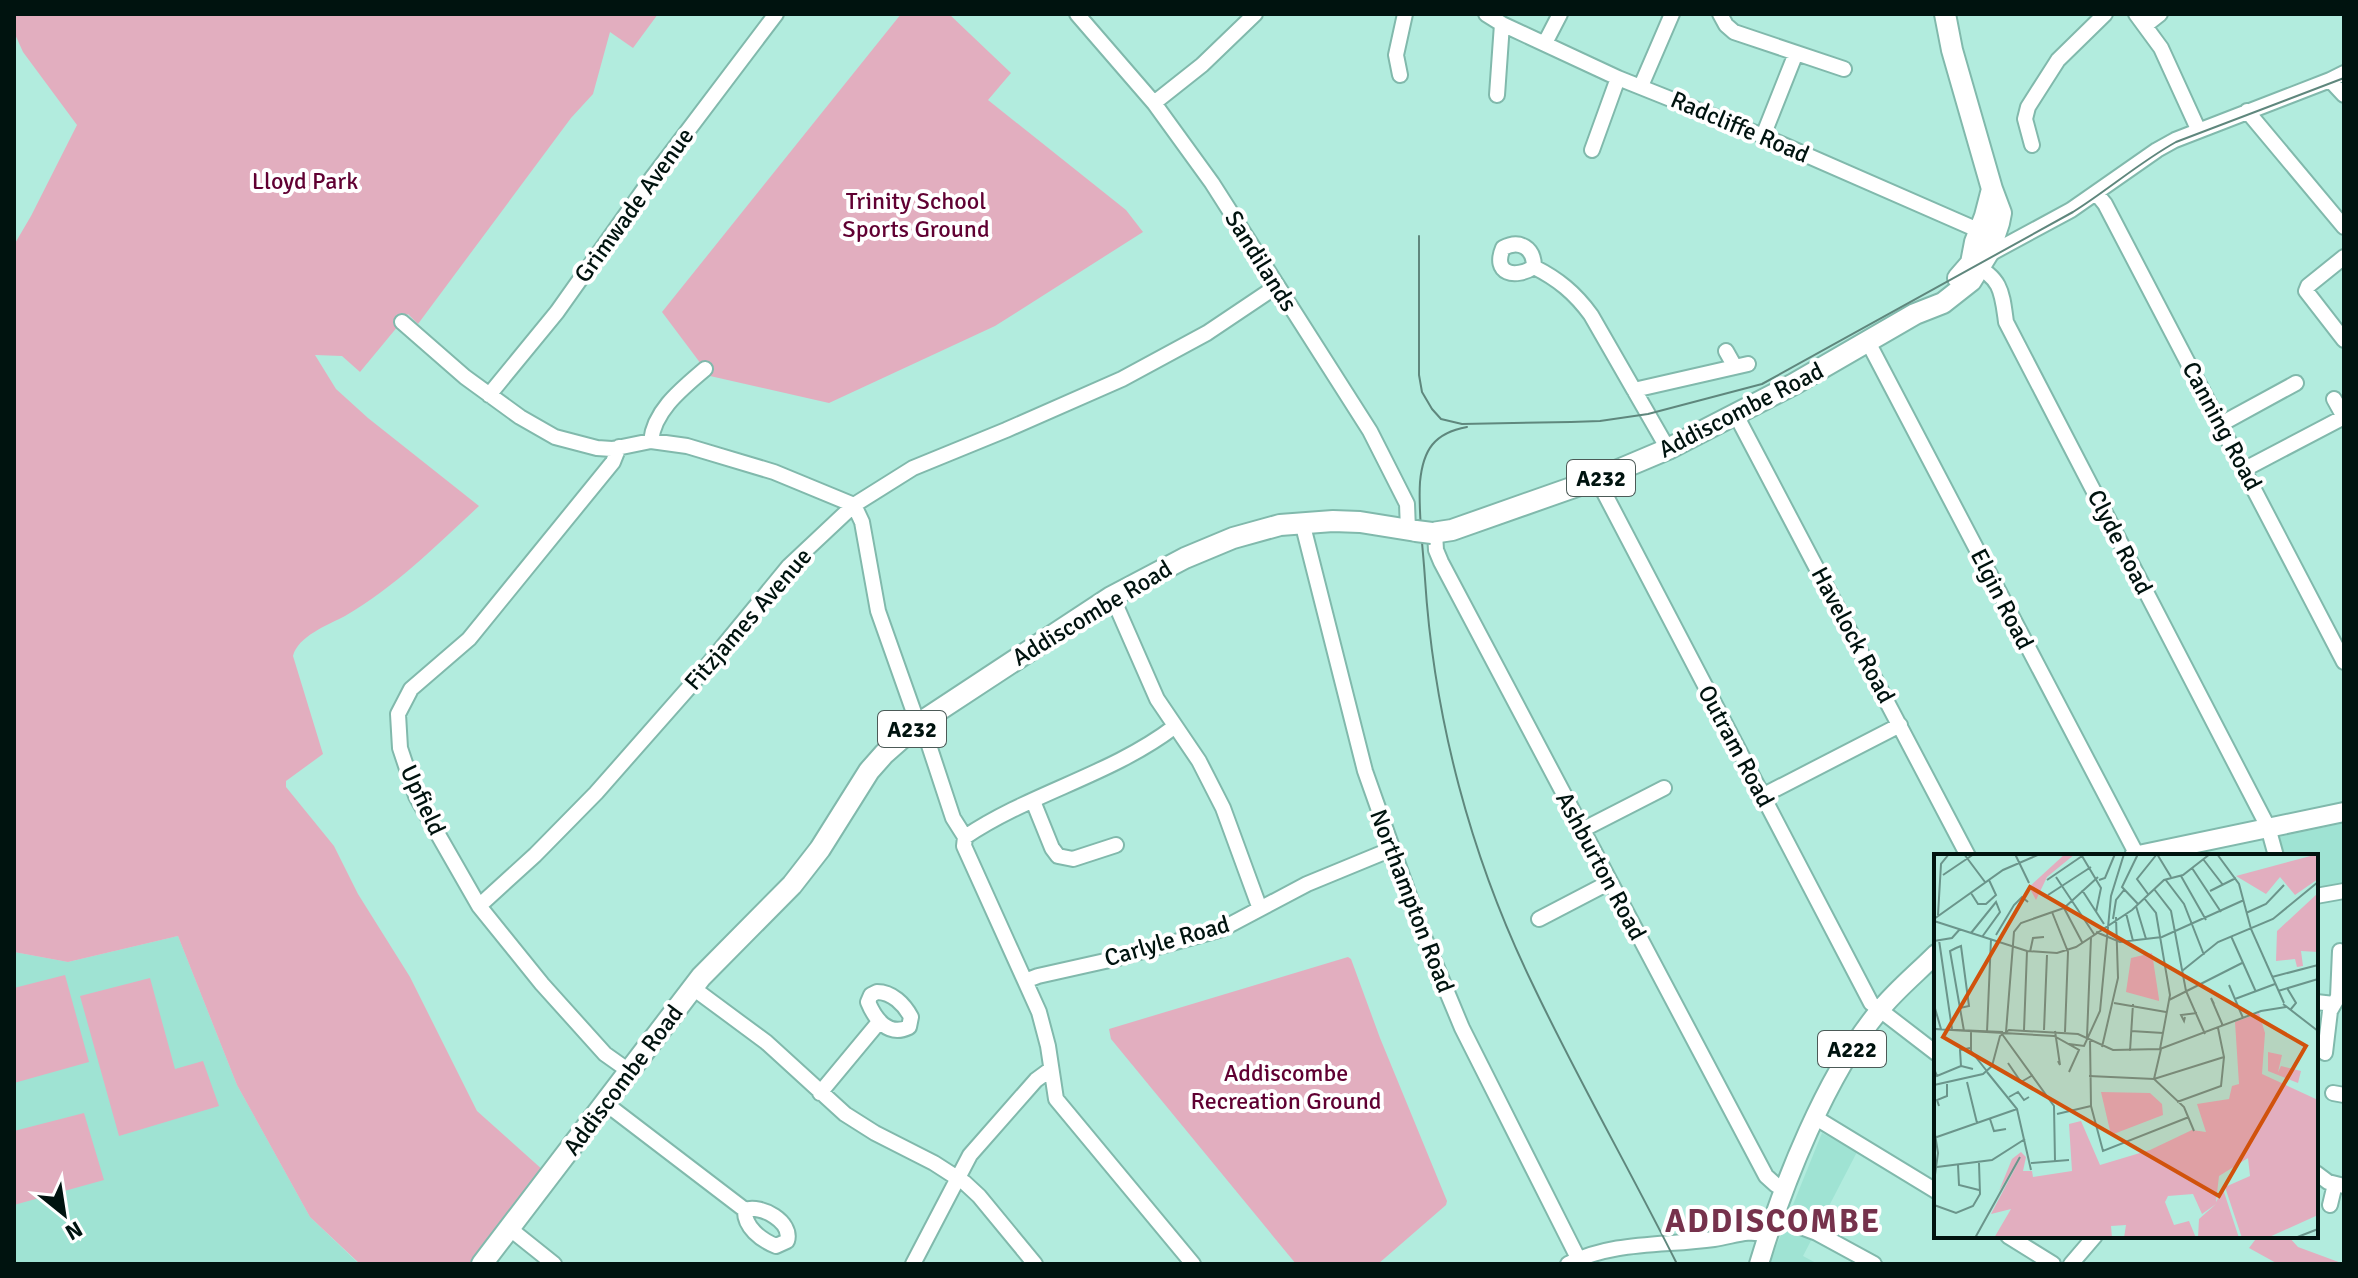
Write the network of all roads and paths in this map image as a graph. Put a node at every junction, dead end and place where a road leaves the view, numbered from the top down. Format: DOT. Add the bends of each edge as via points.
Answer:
graph roads {
  1 [pos="776,14"];
  2 [pos="1077,14"];
  3 [pos="1255,14"];
  4 [pos="1405,14"];
  5 [pos="1486,14"];
  6 [pos="1560,14"];
  7 [pos="1672,14"];
  8 [pos="1720,14"];
  9 [pos="1945,14"];
  10 [pos="2105,14"];
  11 [pos="2160,14"];
  12 [pos="2141,20"];
  13 [pos="1502,24"];
  14 [pos="1545,43"];
  15 [pos="1796,53"];
  16 [pos="1844,69"];
  17 [pos="1400,75"];
  18 [pos="2337,76"];
  19 [pos="1618,78"];
  20 [pos="1641,86"];
  21 [pos="1497,95"];
  22 [pos="2344,95"];
  23 [pos="1154,103"];
  24 [pos="2247,111"];
  25 [pos="2198,129"];
  26 [pos="1763,136"];
  27 [pos="2032,145"];
  28 [pos="1592,150"];
  29 [pos="2100,198"];
  30 [pos="2344,227"];
  31 [pos="1987,234"];
  32 [pos="2344,257"];
  33 [pos="1980,262"];
  34 [pos="1534,267"];
  35 [pos="1277,286"];
  36 [pos="402,322"];
  37 [pos="2344,340"];
  38 [pos="1868,342"];
  39 [pos="1726,351"];
  40 [pos="705,369"];
  41 [pos="2296,383"];
  42 [pos="1634,390"];
  43 [pos="489,395"];
  44 [pos="2334,399"];
  45 [pos="1736,415"];
  46 [pos="2221,424"];
  47 [pos="651,441"];
  48 [pos="619,447"];
  49 [pos="1668,449"];
  50 [pos="2245,469"];
  51 [pos="1597,479"];
  52 [pos="854,505"];
  53 [pos="1302,522"];
  54 [pos="1423,532"];
  55 [pos="1111,597"];
  56 [pos="2344,662"];
  57 [pos="919,723"];
  58 [pos="1900,725"];
  59 [pos="1174,727"];
  60 [pos="1664,788"];
  61 [pos="1762,796"];
  62 [pos="1033,801"];
  63 [pos="2344,812"];
  64 [pos="2268,827"];
  65 [pos="1582,830"];
  66 [pos="965,837"];
  67 [pos="1116,845"];
  68 [pos="1392,849"];
  69 [pos="1967,854"];
  70 [pos="2135,854"];
  71 [pos="2145,854"];
  72 [pos="2275,854"];
  73 [pos="1610,882"];
  74 [pos="2344,891"];
  75 [pos="2318,896"];
  76 [pos="479,906"];
  77 [pos="1260,909"];
  78 [pos="1539,919"];
  79 [pos="2340,951"];
  80 [pos="1934,956"];
  81 [pos="1025,981"];
  82 [pos="693,988"];
  83 [pos="2318,1002"];
  84 [pos="2334,1004"];
  85 [pos="1880,1010"];
  86 [pos="879,1022"];
  87 [pos="1934,1051"];
  88 [pos="2325,1053"];
  89 [pos="1051,1069"];
  90 [pos="629,1071"];
  91 [pos="820,1093"];
  92 [pos="1054,1093"];
  93 [pos="1023,1096"];
  94 [pos="605,1103"];
  95 [pos="1816,1118"];
  96 [pos="2318,1174"];
  97 [pos="957,1177"];
  98 [pos="2340,1185"];
  99 [pos="1785,1188"];
  100 [pos="1934,1190"];
  101 [pos="2330,1205"];
  102 [pos="745,1210"];
  103 [pos="1771,1226"];
  104 [pos="509,1228"];
  105 [pos="2011,1238"];
  106 [pos="2093,1238"];
  107 [pos="1575,1262"];
  108 [pos="482,1264"];
  109 [pos="554,1264"];
  110 [pos="913,1264"];
  111 [pos="1035,1264"];
  112 [pos="1193,1264"];
  113 [pos="1759,1264"];
  114 [pos="1874,1264"];
  115 [pos="2053,1264"];
  116 [pos="2071,1264"];
  1 -- 43 [label="street, Grimwade Avenue" via="557,312"];
  2 -- 23 [label="street, Sandilands"];
  3 -- 23 [label="street"];
  4 -- 17 [label="street" via="1396,55"];
  5 -- 13 [label="street, Radcliffe Road"];
  6 -- 14 [label="street"];
  7 -- 20 [label="street"];
  8 -- 15 [label="street" via="1734,32"];
  9 -- 31 [label="highway, A232" via="2001,213"];
  10 -- 27 [label="street" via="2058,60 2028,107 2025,119"];
  11 -- 12 [label="street"];
  12 -- 25 [label="street" via="2161,48"];
  13 -- 14 [label="street, Radcliffe Road"];
  13 -- 21 [label="street"];
  14 -- 19 [label="street, Radcliffe Road"];
  15 -- 16 [label="street"];
  15 -- 26 [label="street"];
  18 -- 22 [label="street"];
  18 -- 24 [label="street, Addiscombe Road"];
  19 -- 20 [label="street, Radcliffe Road"];
  19 -- 28 [label="street"];
  20 -- 26 [label="street, Radcliffe Road"];
  23 -- 35 [label="street, Sandilands"];
  24 -- 25 [label="street, Addiscombe Road"];
  24 -- 30 [label="street"];
  25 -- 29 [label="street, Addiscombe Road" via="2157,150"];
  26 -- 31 [label="street, Radcliffe Road"];
  29 -- 33 [label="street, Addiscombe Road"];
  29 -- 46 [label="street, Canning Road"];
  31 -- 33 [label="highway, Addiscombe Road / A232"];
  32 -- 37 [label="street" via="2306,291"];
  33 -- 38 [label="highway, Addiscombe Road / A232" via="1971,281 1943,303"];
  33 -- 64 [label="street, Clyde Road" via="2001,288 2006,322"];
  34 -- 42 [label="street" via="1579,299"];
  35 -- 52 [label="street, Fitzjames Avenue" via="1207,333 1122,379 913,468"];
  35 -- 54 [label="street, Sandilands" via="1370,431"];
  36 -- 43 [label="street"];
  38 -- 45 [label="highway, Addiscombe Road / A232"];
  38 -- 70 [label="street, Elgin Road"];
  39 -- 42 [label="street" via="1741,365"];
  40 -- 47 [label="street" via="667,406 652,429"];
  41 -- 46 [label="street"];
  42 -- 49 [label="street"];
  43 -- 48 [label="street" via="551,435 586,447"];
  44 -- 50 [label="street" via="2344,417"];
  45 -- 49 [label="highway, Addiscombe Road / A232"];
  45 -- 58 [label="street, Havelock Road"];
  46 -- 50 [label="street, Canning Road"];
  47 -- 48 [label="street"];
  47 -- 52 [label="street" via="760,468"];
  48 -- 76 [label="street, Upfield" via="613,462 469,639 411,689 398,714 400,748 416,796"];
  49 -- 51 [label="highway, Addiscombe Road / A232"];
  50 -- 56 [label="street, Canning Road"];
  51 -- 54 [label="highway, Addiscombe Road / A232" via="1452,530"];
  51 -- 61 [label="street, Outram Road"];
  52 -- 57 [label="street" via="862,522 878,611"];
  52 -- 76 [label="street, Fitzjames Avenue" via="789,566 596,793"];
  53 -- 54 [label="highway, Addiscombe Road / A232" via="1345,521"];
  53 -- 55 [label="highway, Addiscombe Road / A232" via="1233,538"];
  53 -- 68 [label="street, Northampton Road" via="1365,771"];
  54 -- 65 [label="street, Ashburton Road"];
  55 -- 57 [label="highway, Addiscombe Road / A232"];
  55 -- 59 [label="street"];
  57 -- 66 [label="street" via="953,818"];
  57 -- 82 [label="highway, Addiscombe Road / A232" via="876,762 792,885"];
  58 -- 61 [label="street"];
  58 -- 69 [label="street, Havelock Road"];
  59 -- 62 [label="street"];
  59 -- 77 [label="street" via="1224,810"];
  60 -- 65 [label="street"];
  61 -- 85 [label="street, Outram Road" via="1871,1003"];
  62 -- 66 [label="street"];
  62 -- 67 [label="street" via="1058,856 1073,859"];
  63 -- 64 [label="main road"];
  64 -- 71 [label="main road"];
  64 -- 72 [label="street, Clyde Road"];
  65 -- 73 [label="street, Ashburton Road"];
  66 -- 81 [label="street" via="964,846"];
  68 -- 77 [label="street, Carlyle Road"];
  68 -- 107 [label="street, Northampton Road" via="1456,1016"];
  73 -- 78 [label="street"];
  73 -- 99 [label="street, Ashburton Road" via="1766,1176"];
  74 -- 75 [label="street"];
  76 -- 90 [label="street, Upfield" via="584,1031"];
  77 -- 81 [label="street, Carlyle Road" via="1212,932"];
  79 -- 84 [label="street"];
  80 -- 85 [label="main road, A222"];
  81 -- 89 [label="street" via="1042,1021"];
  82 -- 90 [label="highway, Addiscombe Road / A232"];
  82 -- 91 [label="street" via="766,1042"];
  83 -- 84 [label="street"];
  84 -- 88 [label="street"];
  85 -- 87 [label="street, Outram Road"];
  85 -- 95 [label="main road, A222" via="1839,1070"];
  86 -- 91 [label="street"];
  89 -- 92 [label="street"];
  89 -- 93 [label="street"];
  90 -- 94 [label="highway, Addiscombe Road / A232"];
  91 -- 97 [label="street" via="867,1129"];
  92 -- 93 [label="street"];
  92 -- 112 [label="street"];
  93 -- 97 [label="street" via="973,1150"];
  94 -- 102 [label="street"];
  94 -- 104 [label="highway, Addiscombe Road / A232"];
  95 -- 99 [label="main road, A222"];
  95 -- 100 [label="street"];
  96 -- 98 [label="street"];
  97 -- 110 [label="street"];
  97 -- 111 [label="street"];
  98 -- 101 [label="street"];
  99 -- 103 [label="main road, A222"];
  103 -- 107 [label="street" via="1713,1239 1594,1252"];
  103 -- 113 [label="main road, A222"];
  103 -- 114 [label="street" via="1817,1233"];
  104 -- 108 [label="highway, Addiscombe Road / A232"];
  104 -- 109 [label="street"];
  105 -- 115 [label="street"];
  106 -- 116 [label="street"];
}
